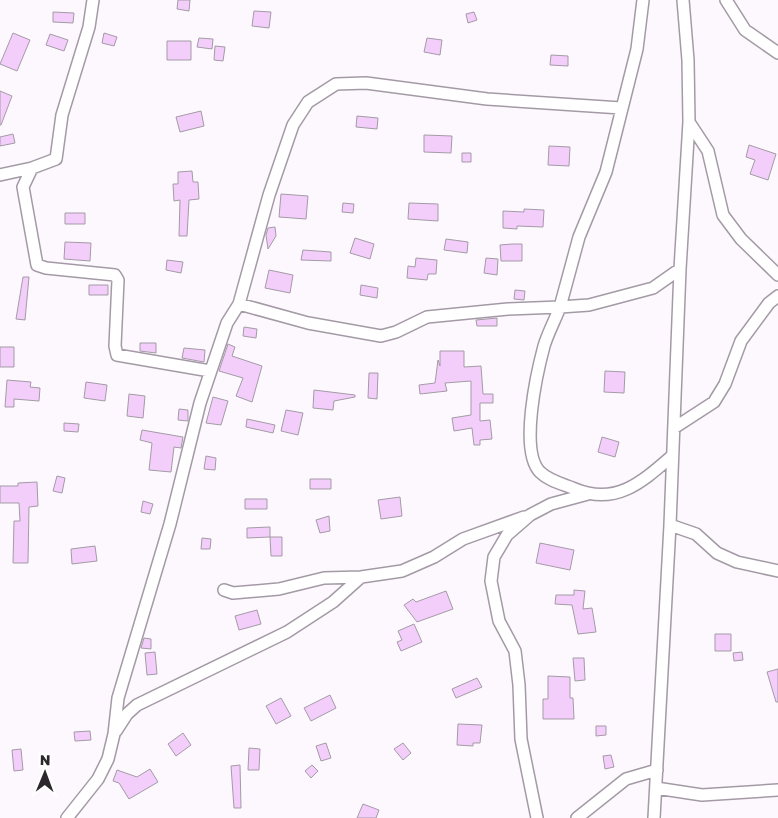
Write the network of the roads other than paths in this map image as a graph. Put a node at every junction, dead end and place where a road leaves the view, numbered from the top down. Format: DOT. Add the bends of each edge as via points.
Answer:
graph roads {
  1 [pos="93,0"];
  2 [pos="643,0"];
  3 [pos="683,0"];
  4 [pos="726,0"];
  5 [pos="778,53"];
  6 [pos="621,108"];
  7 [pos="689,122"];
  8 [pos="32,168"];
  9 [pos="0,175"];
  10 [pos="680,269"];
  11 [pos="778,275"];
  12 [pos="778,296"];
  13 [pos="239,304"];
  14 [pos="560,307"];
  15 [pos="210,371"];
  16 [pos="674,428"];
  17 [pos="672,456"];
  18 [pos="588,494"];
  19 [pos="530,515"];
  20 [pos="670,526"];
  21 [pos="778,571"];
  22 [pos="361,577"];
  23 [pos="224,590"];
  24 [pos="114,734"];
  25 [pos="657,770"];
  26 [pos="656,788"];
  27 [pos="778,790"];
  28 [pos="67,818"];
  29 [pos="537,818"];
  30 [pos="577,818"];
  31 [pos="654,818"];
  1 -- 8 [label="street" via="89,26 62,115 56,159"];
  2 -- 6 [label="street" via="637,49"];
  3 -- 7 [label="street"];
  4 -- 5 [label="street" via="746,30"];
  6 -- 13 [label="street" via="487,99 366,83 336,84 308,102 293,125 269,195"];
  6 -- 14 [label="street" via="606,172 579,237"];
  7 -- 10 [label="street"];
  7 -- 11 [label="street" via="708,151 722,215"];
  8 -- 9 [label="street"];
  8 -- 15 [label="street" via="23,187 37,265 115,275 118,280 117,356"];
  10 -- 14 [label="street" via="653,288 589,305"];
  10 -- 16 [label="street"];
  12 -- 16 [label="street" via="741,340 725,384 714,402"];
  13 -- 14 [label="street" via="308,323 381,336 427,317"];
  13 -- 15 [label="street" via="227,323"];
  14 -- 18 [label="street" via="544,344 534,390 530,433 534,462 548,478"];
  15 -- 24 [label="street" via="170,524 118,698"];
  16 -- 17 [label="street"];
  17 -- 18 [label="street" via="646,479 619,493"];
  17 -- 20 [label="street"];
  18 -- 19 [label="street" via="551,504"];
  19 -- 22 [label="street" via="463,539 402,571"];
  19 -- 29 [label="street" via="507,535 494,557 491,581 499,621 515,651 521,739"];
  20 -- 21 [label="street" via="696,534 717,553 737,562"];
  20 -- 25 [label="street"];
  22 -- 23 [label="street" via="333,577 279,589 233,594"];
  22 -- 24 [label="street" via="333,602 287,632 136,705"];
  24 -- 28 [label="street" via="104,769"];
  25 -- 26 [label="street"];
  25 -- 30 [label="street" via="626,779"];
  26 -- 27 [label="street" via="702,795"];
  26 -- 31 [label="street"];
}
